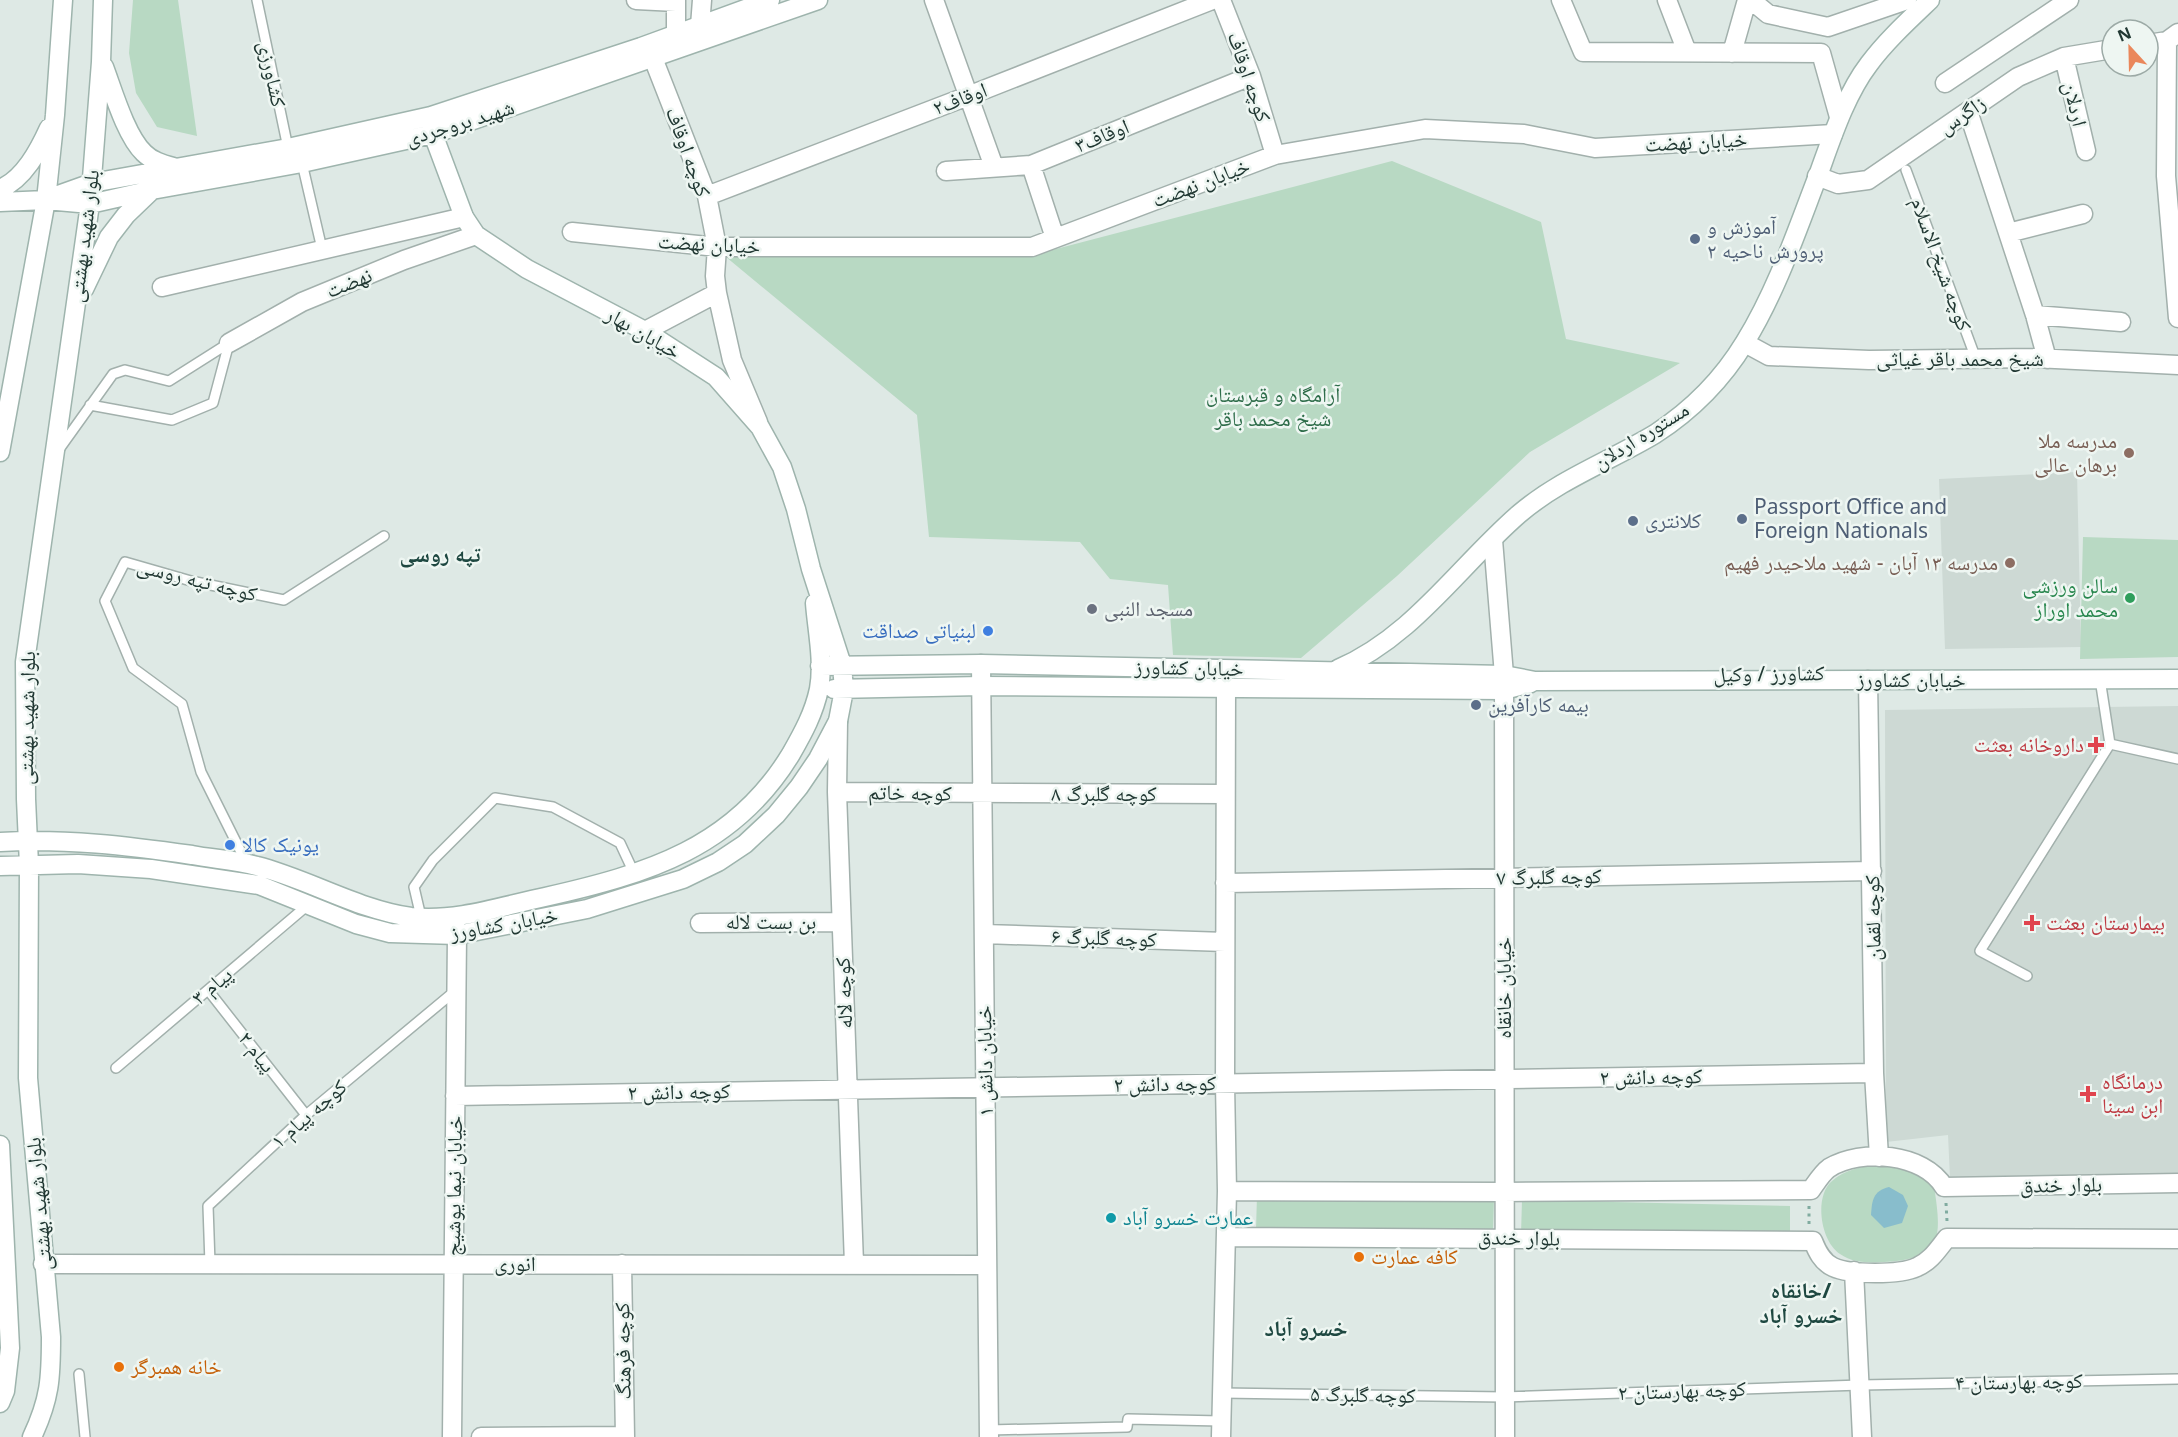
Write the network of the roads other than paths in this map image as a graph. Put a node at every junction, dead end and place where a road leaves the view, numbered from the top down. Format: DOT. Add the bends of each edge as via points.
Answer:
graph roads {
  1 [pos="63,0"];
  2 [pos="102,0"];
  3 [pos="257,0"];
  4 [pos="636,0"];
  5 [pos="702,0"];
  6 [pos="770,0"];
  7 [pos="818,0"];
  8 [pos="934,0"];
  9 [pos="1212,0"];
  10 [pos="1221,0"];
  11 [pos="1562,0"];
  12 [pos="1666,0"];
  13 [pos="1749,0"];
  14 [pos="1907,0"];
  15 [pos="1930,0"];
  16 [pos="2069,0"];
  17 [pos="676,1"];
  18 [pos="700,26"];
  19 [pos="676,34"];
  20 [pos="2172,37"];
  21 [pos="2100,51"];
  22 [pos="1687,52"];
  23 [pos="1732,52"];
  24 [pos="2064,57"];
  25 [pos="653,58"];
  26 [pos="101,62"];
  27 [pos="1251,76"];
  28 [pos="1945,83"];
  29 [pos="968,96"];
  30 [pos="1968,111"];
  31 [pos="55,115"];
  32 [pos="431,116"];
  33 [pos="1836,125"];
  34 [pos="433,134"];
  35 [pos="288,148"];
  36 [pos="2086,151"];
  37 [pos="1275,155"];
  38 [pos="302,163"];
  39 [pos="1031,165"];
  40 [pos="994,167"];
  41 [pos="175,168"];
  42 [pos="1906,170"];
  43 [pos="946,171"];
  44 [pos="1817,176"];
  45 [pos="92,183"];
  46 [pos="0,189"];
  47 [pos="153,190"];
  48 [pos="707,196"];
  49 [pos="46,200"];
  50 [pos="0,202"];
  51 [pos="90,204"];
  52 [pos="2083,214"];
  53 [pos="464,217"];
  54 [pos="572,232"];
  55 [pos="2008,233"];
  56 [pos="476,235"];
  57 [pos="1055,238"];
  58 [pos="717,247"];
  59 [pos="322,249"];
  60 [pos="162,286"];
  61 [pos="717,292"];
  62 [pos="75,313"];
  63 [pos="2035,315"];
  64 [pos="2178,318"];
  65 [pos="2121,322"];
  66 [pos="645,331"];
  67 [pos="229,343"];
  68 [pos="1745,343"];
  69 [pos="1976,359"];
  70 [pos="2047,359"];
  71 [pos="2178,365"];
  72 [pos="0,390"];
  73 [pos="90,405"];
  74 [pos="760,427"];
  75 [pos="1,446"];
  76 [pos="53,457"];
  77 [pos="384,536"];
  78 [pos="1493,540"];
  79 [pos="812,569"];
  80 [pos="1362,659"];
  81 [pos="981,664"];
  82 [pos="842,665"];
  83 [pos="820,666"];
  84 [pos="2178,670"];
  85 [pos="1332,672"];
  86 [pos="1504,679"];
  87 [pos="2100,679"];
  88 [pos="2178,679"];
  89 [pos="1868,680"];
  90 [pos="981,686"];
  91 [pos="819,688"];
  92 [pos="1226,688"];
  93 [pos="844,690"];
  94 [pos="838,722"];
  95 [pos="2110,744"];
  96 [pos="2178,759"];
  97 [pos="837,792"];
  98 [pos="982,794"];
  99 [pos="1225,794"];
  100 [pos="28,840"];
  101 [pos="0,842"];
  102 [pos="247,864"];
  103 [pos="29,865"];
  104 [pos="0,866"];
  105 [pos="1872,871"];
  106 [pos="634,873"];
  107 [pos="1504,878"];
  108 [pos="1225,883"];
  109 [pos="309,904"];
  110 [pos="454,916"];
  111 [pos="421,917"];
  112 [pos="841,922"];
  113 [pos="700,923"];
  114 [pos="984,934"];
  115 [pos="457,935"];
  116 [pos="1225,942"];
  117 [pos="2027,976"];
  118 [pos="457,989"];
  119 [pos="208,990"];
  120 [pos="116,1068"];
  121 [pos="1874,1073"];
  122 [pos="1504,1079"];
  123 [pos="1224,1084"];
  124 [pos="986,1087"];
  125 [pos="848,1090"];
  126 [pos="455,1096"];
  127 [pos="306,1114"];
  128 [pos="0,1145"];
  129 [pos="1879,1157"];
  130 [pos="2178,1183"];
  131 [pos="1227,1191"];
  132 [pos="1504,1192"];
  133 [pos="1226,1236"];
  134 [pos="1504,1238"];
  135 [pos="2178,1239"];
  136 [pos="43,1263"];
  137 [pos="210,1264"];
  138 [pos="454,1264"];
  139 [pos="622,1264"];
  140 [pos="854,1264"];
  141 [pos="987,1264"];
  142 [pos="3,1271"];
  143 [pos="1854,1271"];
  144 [pos="5,1329"];
  145 [pos="79,1374"];
  146 [pos="2178,1379"];
  147 [pos="1861,1385"];
  148 [pos="1222,1393"];
  149 [pos="1504,1397"];
  150 [pos="0,1403"];
  151 [pos="1221,1429"];
  152 [pos="989,1434"];
  153 [pos="32,1437"];
  154 [pos="85,1437"];
  155 [pos="452,1437"];
  156 [pos="481,1437"];
  157 [pos="625,1437"];
  158 [pos="1504,1437"];
  159 [pos="1862,1437"];
  1 -- 31 [label="street, بلوار شهید بهشتی"];
  2 -- 26 [label="street, بلوار شهید بهشتی"];
  3 -- 35 [label="lane, کشاورزی"];
  4 -- 17 [label="street"];
  5 -- 18 [label="street"];
  6 -- 18 [label="street, شهید بروجردی"];
  7 -- 25 [label="street, شهید بروجردی"];
  8 -- 29 [label="street"];
  9 -- 29 [label="street, اوقاف۲"];
  10 -- 27 [label="street, کوچه اوقاف"];
  11 -- 22 [label="street" via="1583,52"];
  12 -- 22 [label="street"];
  13 -- 14 [label="street" via="1768,14 1828,27"];
  13 -- 23 [label="street"];
  15 -- 33 [label="street, مستوره اردلان" via="1869,64"];
  16 -- 28 [label="street"];
  17 -- 19 [label="street"];
  18 -- 19 [label="street, شهید بروجردی"];
  19 -- 32 [label="street, شهید بروجردی"];
  20 -- 64 [label="street" via="2166,176"];
  21 -- 24 [label="street, زاگرس"];
  22 -- 23 [label="street"];
  23 -- 33 [label="street" via="1821,52"];
  24 -- 30 [label="street, زاگرس" via="2018,77"];
  24 -- 36 [label="street, اردلان"];
  25 -- 34 [label="street, شهید بروجردی"];
  25 -- 48 [label="street, کوچه اوقاف"];
  26 -- 41 [label="street" via="134,141 144,154"];
  26 -- 45 [label="street, بلوار شهید بهشتی"];
  27 -- 37 [label="street, کوچه اوقاف"];
  27 -- 39 [label="street, اوقاف۳"];
  29 -- 40 [label="street"];
  29 -- 48 [label="street, اوقاف۲"];
  30 -- 44 [label="street, زاگرس" via="1868,180 1838,184"];
  30 -- 55 [label="street"];
  31 -- 46 [label="street" via="25,170"];
  31 -- 49 [label="street, بلوار شهید بهشتی"];
  32 -- 34 [label="street, خیابان بهار"];
  32 -- 35 [label="street, شهید بروجردی"];
  33 -- 37 [label="street, خیابان نهضت" via="1595,148 1524,135 1425,129"];
  33 -- 44 [label="street, مستوره اردلان"];
  34 -- 38 [label="street, شهید بروجردی"];
  34 -- 53 [label="street, خیابان بهار"];
  35 -- 41 [label="street, شهید بروجردی"];
  37 -- 57 [label="street, خیابان نهضت"];
  38 -- 47 [label="street, شهید بروجردی"];
  38 -- 59 [label="lane, نهضت"];
  39 -- 40 [label="street, اوقاف۳"];
  39 -- 57 [label="street"];
  40 -- 43 [label="street, اوقاف۳"];
  41 -- 45 [label="street, شهید بروجردی"];
  42 -- 69 [label="lane, کوچه شیخ الاسلام"];
  44 -- 68 [label="street, مستوره اردلان" via="1772,293"];
  45 -- 49 [label="street, شهید بروجردی"];
  45 -- 51 [label="street, بلوار شهید بهشتی"];
  47 -- 51 [label="street, شهید بروجردی"];
  47 -- 62 [label="street" via="126,214 109,237"];
  48 -- 58 [label="street, کوچه اوقاف"];
  49 -- 50 [label="street"];
  49 -- 51 [label="street, شهید بروجردی"];
  49 -- 75 [label="street, بلوار شهید بهشتی"];
  51 -- 62 [label="street, بلوار شهید بهشتی"];
  52 -- 55 [label="street"];
  53 -- 56 [label="street, خیابان بهار"];
  53 -- 59 [label="street"];
  54 -- 58 [label="street, خیابان نهضت"];
  55 -- 63 [label="street"];
  56 -- 66 [label="street, خیابان بهار" via="527,269"];
  56 -- 67 [label="street, نهضت" via="302,302"];
  57 -- 58 [label="street, خیابان نهضت" via="1032,247"];
  58 -- 61 [label="street, کوچه اوقاف"];
  59 -- 60 [label="street"];
  61 -- 66 [label="street"];
  61 -- 74 [label="street, کوچه اوقاف" via="732,360"];
  62 -- 76 [label="street, بلوار شهید بهشتی"];
  63 -- 65 [label="street"];
  63 -- 70 [label="street"];
  66 -- 74 [label="street, خیابان بهار" via="716,376"];
  67 -- 73 [label="lane" via="169,381 125,370 113,374"];
  67 -- 73 [label="lane" via="213,403 172,420"];
  68 -- 69 [label="street, شیخ محمد باقر غیاثی" via="1770,356"];
  68 -- 78 [label="street, مستوره اردلان" via="1718,382 1688,410 1654,434 1548,492"];
  69 -- 70 [label="street, شیخ محمد باقر غیاثی"];
  70 -- 71 [label="street, شیخ محمد باقر غیاثی"];
  72 -- 75 [label="street"];
  73 -- 76 [label="lane"];
  74 -- 79 [label="street, خیابان بهار" via="782,467"];
  76 -- 100 [label="street, بلوار شهید بهشتی" via="25,662"];
  77 -- 102 [label="lane, کوچه تپه روسی" via="284,600 191,581 125,562 105,601 133,668 182,704 201,772"];
  78 -- 80 [label="street, مستوره اردلان" via="1417,616"];
  78 -- 86 [label="street, خیابان خانقاه"];
  79 -- 82 [label="street, خیابان بهار"];
  79 -- 83 [label="street, خیابان بهار"];
  80 -- 85 [label="street, مستوره اردلان"];
  80 -- 86 [label="street, کشاورز / وکیل" via="1437,673"];
  81 -- 82 [label="street, خیابان کشاورز"];
  81 -- 85 [label="street, خیابان کشاورز"];
  81 -- 90 [label="street, خیابان دانش ۱"];
  82 -- 83 [label="street, خیابان کشاورز"];
  82 -- 93 [label="street, خیابان کشاورز"];
  83 -- 91 [label="street, خیابان کشاورز"];
  84 -- 86 [label="street, کشاورز / وکیل"];
  85 -- 86 [label="street, خیابان کشاورز"];
  86 -- 89 [label="street, خیابان کشاورز"];
  86 -- 92 [label="street, خیابان کشاورز"];
  86 -- 107 [label="street, خیابان خانقاه"];
  87 -- 88 [label="street, خیابان کشاورز"];
  87 -- 89 [label="street, خیابان کشاورز"];
  87 -- 95 [label="lane"];
  89 -- 105 [label="street, کوچه لقمان"];
  90 -- 92 [label="street, خیابان کشاورز"];
  90 -- 93 [label="street, خیابان کشاورز"];
  90 -- 98 [label="street, خیابان دانش ۱"];
  91 -- 93 [label="street, خیابان کشاورز"];
  91 -- 106 [label="street, خیابان کشاورز" via="807,728 780,773 750,807 715,836 670,860"];
  92 -- 99 [label="street"];
  93 -- 94 [label="street, خیابان کشاورز"];
  94 -- 97 [label="street, کوچه لاله"];
  94 -- 115 [label="street, خیابان کشاورز" via="818,759 776,815 745,844 718,862 683,879 587,909"];
  95 -- 96 [label="lane"];
  95 -- 117 [label="lane" via="1980,951"];
  97 -- 98 [label="street, کوچه خاتم"];
  97 -- 112 [label="street, کوچه لاله"];
  98 -- 99 [label="street, کوچه گلبرگ ۸"];
  98 -- 114 [label="street, خیابان دانش ۱"];
  99 -- 108 [label="street"];
  100 -- 101 [label="street, خیابان کشاورز"];
  100 -- 102 [label="street, خیابان کشاورز" via="113,845"];
  100 -- 103 [label="street, بلوار شهید بهشتی"];
  102 -- 111 [label="street, خیابان کشاورز" via="297,878 385,912"];
  103 -- 104 [label="street, خیابان کشاورز"];
  103 -- 109 [label="street, خیابان کشاورز" via="151,869 259,885"];
  103 -- 136 [label="street, بلوار شهید بهشتی" via="28,1078"];
  105 -- 107 [label="street, کوچه گلبرگ ۷"];
  105 -- 121 [label="street, کوچه لقمان"];
  106 -- 110 [label="street, خیابان کشاورز"];
  106 -- 111 [label="lane" via="620,843 554,807 495,798 433,860 414,886"];
  107 -- 108 [label="street, کوچه گلبرگ ۷"];
  107 -- 122 [label="street, خیابان خانقاه"];
  108 -- 116 [label="street"];
  109 -- 115 [label="street, خیابان کشاورز" via="390,933"];
  109 -- 119 [label="lane, پیام ۳"];
  110 -- 111 [label="street, خیابان کشاورز"];
  110 -- 115 [label="street, خیابان نیما یوشیج"];
  112 -- 113 [label="street, بن بست لاله"];
  112 -- 125 [label="street, کوچه لاله"];
  114 -- 116 [label="street, کوچه گلبرگ ۶"];
  114 -- 124 [label="street, خیابان دانش ۱"];
  115 -- 118 [label="street, خیابان نیما یوشیج"];
  116 -- 123 [label="street"];
  118 -- 126 [label="street, خیابان نیما یوشیج"];
  118 -- 127 [label="lane, کوچه پیام ۱"];
  119 -- 120 [label="lane, پیام ۳"];
  119 -- 127 [label="lane, پیام ۲"];
  121 -- 122 [label="street, کوچه دانش ۲"];
  121 -- 129 [label="street, کوچه لقمان"];
  122 -- 123 [label="street, کوچه دانش ۲"];
  122 -- 132 [label="street, خیابان خانقاه"];
  123 -- 124 [label="street, کوچه دانش ۲"];
  123 -- 131 [label="street"];
  124 -- 125 [label="street, کوچه دانش ۲"];
  124 -- 141 [label="street, خیابان دانش ۱"];
  125 -- 126 [label="street, کوچه دانش ۲"];
  125 -- 140 [label="street, کوچه لاله"];
  126 -- 138 [label="street, خیابان نیما یوشیج"];
  127 -- 137 [label="lane, کوچه پیام ۱" via="208,1206"];
  128 -- 142 [label="street, بلوار شهید بهشتی"];
  129 -- 130 [label="street, بلوار خندق" via="1923,1165 1938,1176 1944,1187"];
  129 -- 132 [label="street" via="1828,1169 1811,1190"];
  131 -- 132 [label="street"];
  131 -- 133 [label="street"];
  132 -- 134 [label="street, خیابان خانقاه"];
  133 -- 134 [label="street, بلوار خندق"];
  133 -- 148 [label="street"];
  134 -- 143 [label="street, بلوار خندق" via="1813,1241 1819,1256 1833,1267"];
  134 -- 149 [label="street, خیابان خانقاه"];
  135 -- 143 [label="street" via="1947,1238 1934,1256 1916,1268 1878,1273"];
  136 -- 137 [label="street, انوری"];
  136 -- 153 [label="street, بلوار شهید بهشتی" via="51,1380"];
  137 -- 138 [label="street, انوری"];
  138 -- 139 [label="street, انوری"];
  138 -- 155 [label="street, خیابان نیما یوشیج"];
  139 -- 140 [label="street, انوری"];
  139 -- 157 [label="street, کوچه فرهنگ"];
  140 -- 141 [label="street, انوری"];
  141 -- 152 [label="street, خیابان دانش ۱"];
  142 -- 144 [label="street, بلوار شهید بهشتی"];
  143 -- 147 [label="street"];
  144 -- 150 [label="street, بلوار شهید بهشتی" via="10,1348"];
  145 -- 154 [label="lane"];
  146 -- 147 [label="lane, کوچه بهارستان ۴"];
  147 -- 149 [label="lane, کوچه بهارستان ۲"];
  147 -- 159 [label="street"];
  148 -- 149 [label="lane, کوچه گلبرگ ۵"];
  148 -- 151 [label="street"];
  149 -- 158 [label="street, خیابان خانقاه"];
  151 -- 152 [label="lane" via="1128,1419 1127,1427"];
  156 -- 157 [label="street"];
}
